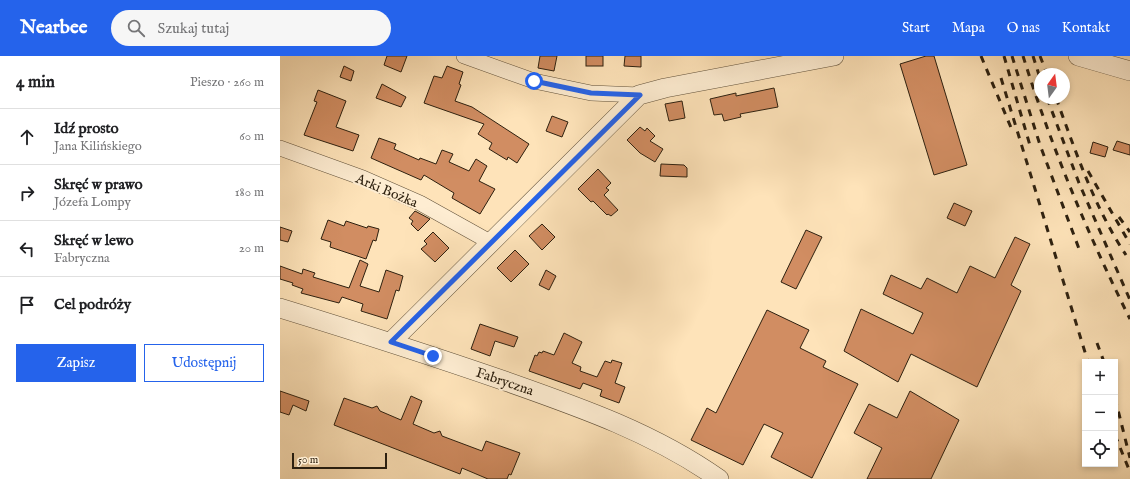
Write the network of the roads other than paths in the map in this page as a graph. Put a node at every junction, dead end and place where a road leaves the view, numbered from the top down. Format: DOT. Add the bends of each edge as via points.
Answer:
graph roads {
  1 [pos="464,56"];
  2 [pos="834,56"];
  3 [pos="1078,56"];
  4 [pos="1130,71"];
  5 [pos="640,95"];
  6 [pos="280,148"];
  7 [pos="490,242"];
  8 [pos="280,308"];
  9 [pos="391,342"];
  10 [pos="719,479"];
  1 -- 5 [label="street" via="534,81 591,93"];
  2 -- 5 [label="street"];
  3 -- 4 [label="street"];
  5 -- 7 [label="street"];
  6 -- 7 [label="street, Arki Bożka" via="364,178 420,203"];
  7 -- 9 [label="street"];
  8 -- 9 [label="street, Fabryczna"];
  9 -- 10 [label="street, Fabryczna" via="578,407 640,433 693,461"];
}
